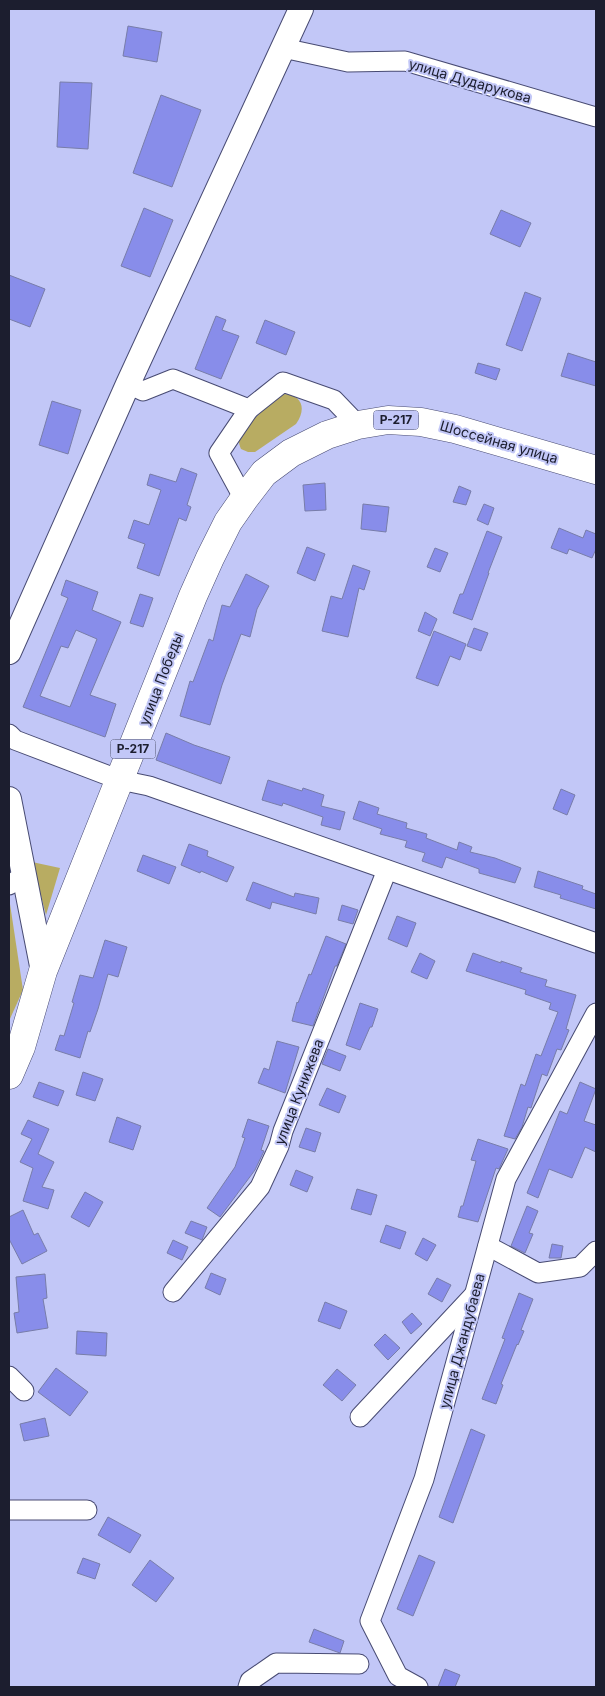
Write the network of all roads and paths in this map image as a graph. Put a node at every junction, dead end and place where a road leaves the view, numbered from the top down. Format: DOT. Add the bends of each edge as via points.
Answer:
graph roads {
  1 [pos="301,9"];
  2 [pos="283,48"];
  3 [pos="596,117"];
  4 [pos="128,384"];
  5 [pos="249,409"];
  6 [pos="358,425"];
  7 [pos="596,470"];
  8 [pos="244,499"];
  9 [pos="228,522"];
  10 [pos="9,652"];
  11 [pos="9,734"];
  12 [pos="120,780"];
  13 [pos="9,798"];
  14 [pos="387,870"];
  15 [pos="17,880"];
  16 [pos="596,943"];
  17 [pos="42,974"];
  18 [pos="596,1013"];
  19 [pos="9,1039"];
  20 [pos="9,1075"];
  21 [pos="488,1246"];
  22 [pos="596,1251"];
  23 [pos="173,1292"];
  24 [pos="476,1293"];
  25 [pos="9,1376"];
  26 [pos="24,1392"];
  27 [pos="360,1417"];
  28 [pos="9,1510"];
  29 [pos="87,1510"];
  30 [pos="360,1664"];
  31 [pos="248,1687"];
  32 [pos="418,1687"];
  1 -- 2 [label="main road"];
  2 -- 3 [label="street, улица Дударукова" via="348,62 405,61"];
  2 -- 4 [label="main road"];
  4 -- 5 [label="street" via="143,391 173,379"];
  4 -- 10 [label="main road"];
  5 -- 6 [label="street" via="283,382 334,400"];
  5 -- 8 [label="street" via="219,453"];
  6 -- 7 [label="highway, Шоссейная улица / Р-217" via="388,420 421,422"];
  6 -- 8 [label="highway, Шоссейная улица / Р-217" via="327,435 290,453 264,473"];
  8 -- 9 [label="highway, Шоссейная улица / Р-217"];
  9 -- 12 [label="highway, улица Победы / Р-217" via="193,596"];
  11 -- 12 [label="street" via="15,740"];
  12 -- 14 [label="street" via="149,786"];
  12 -- 17 [label="highway, улица Победы / Р-217"];
  13 -- 15 [label="main road"];
  14 -- 16 [label="street"];
  14 -- 23 [label="street, улица Кунижева" via="260,1187"];
  15 -- 17 [label="main road"];
  17 -- 19 [label="highway, улица Победы / Р-217"];
  17 -- 20 [label="highway, улица Победы / Р-217"];
  18 -- 21 [label="street, улица Джандубаева" via="506,1179"];
  21 -- 22 [label="street" via="538,1273 580,1267"];
  21 -- 24 [label="street, улица Джандубаева"];
  24 -- 27 [label="street"];
  24 -- 32 [label="street, улица Джандубаева" via="424,1479 370,1621 398,1676"];
  25 -- 26 [label="street"];
  28 -- 29 [label="street"];
  30 -- 31 [label="street" via="276,1663 250,1680"];
}
